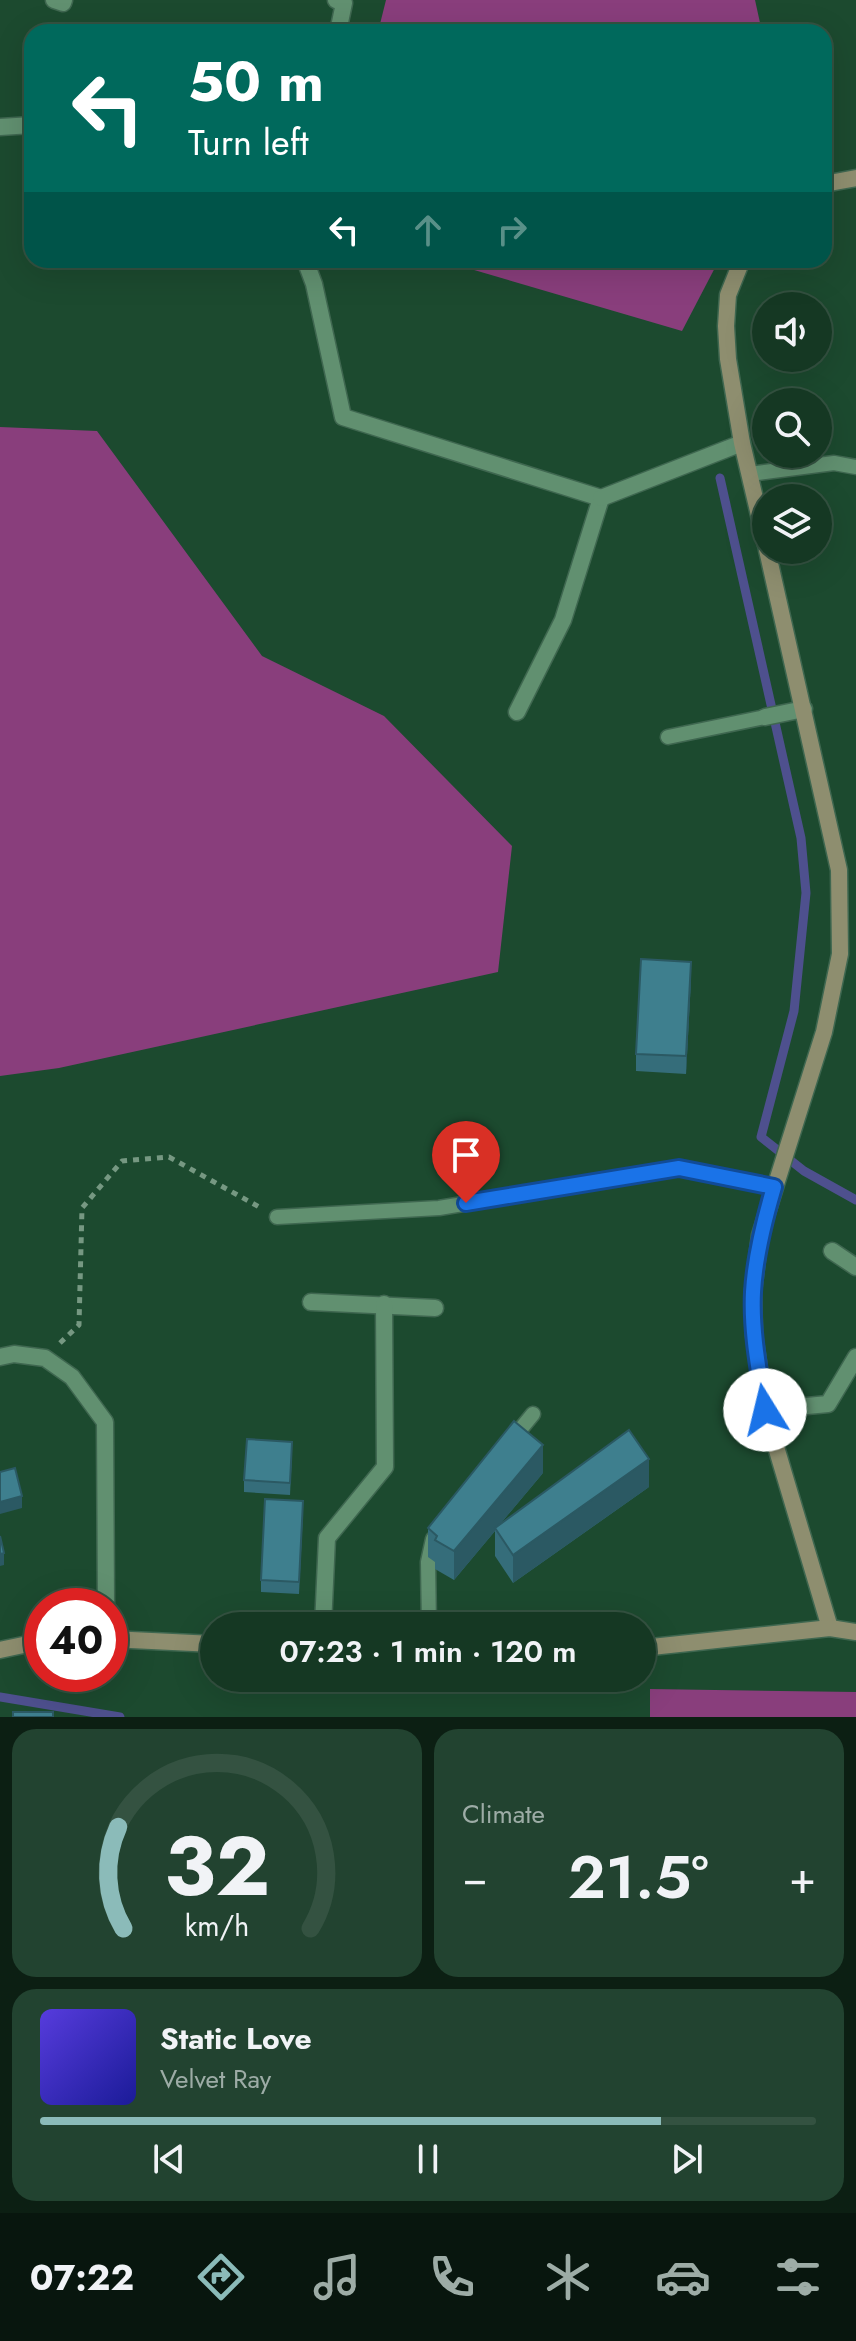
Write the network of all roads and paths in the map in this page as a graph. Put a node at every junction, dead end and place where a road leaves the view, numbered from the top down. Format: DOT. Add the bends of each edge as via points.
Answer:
graph roads {
  1 [pos="54,0"];
  2 [pos="64,0"];
  3 [pos="336,0"];
  4 [pos="340,24"];
  5 [pos="24,126"];
  6 [pos="0,127"];
  7 [pos="856,178"];
  8 [pos="832,182"];
  9 [pos="308,268"];
  10 [pos="739,268"];
  11 [pos="742,443"];
  12 [pos="856,467"];
  13 [pos="750,474"];
  14 [pos="752,484"];
  15 [pos="601,498"];
  16 [pos="771,564"];
  17 [pos="804,709"];
  18 [pos="517,712"];
  19 [pos="773,715"];
  20 [pos="668,737"];
  21 [pos="777,1181"];
  22 [pos="277,1217"];
  23 [pos="832,1251"];
  24 [pos="856,1267"];
  25 [pos="311,1302"];
  26 [pos="384,1304"];
  27 [pos="435,1308"];
  28 [pos="0,1357"];
  29 [pos="856,1357"];
  30 [pos="45,1358"];
  31 [pos="765,1410"];
  32 [pos="533,1414"];
  33 [pos="504,1450"];
  34 [pos="445,1522"];
  35 [pos="106,1588"];
  36 [pos="324,1612"];
  37 [pos="429,1612"];
  38 [pos="830,1628"];
  39 [pos="856,1632"];
  40 [pos="128,1640"];
  41 [pos="200,1643"];
  42 [pos="24,1645"];
  43 [pos="656,1647"];
  44 [pos="0,1650"];
  1 -- 2 [label="street"];
  3 -- 4 [label="street" via="344,3"];
  5 -- 6 [label="street"];
  7 -- 8 [label="street"];
  9 -- 15 [label="street" via="343,417"];
  10 -- 11 [label="street" via="728,295 726,326"];
  11 -- 13 [label="street"];
  11 -- 15 [label="street"];
  12 -- 13 [label="lane" via="834,463"];
  13 -- 14 [label="street"];
  15 -- 18 [label="street" via="563,620"];
  16 -- 17 [label="street"];
  17 -- 19 [label="street"];
  17 -- 21 [label="street" via="839,870 840,954 824,1032"];
  19 -- 20 [label="lane"];
  21 -- 22 [label="lane" via="679,1168 439,1208"];
  21 -- 31 [label="street" via="760,1235 753,1291"];
  22 -- 30 [label="path" via="169,1157 122,1161 82,1208 79,1325"];
  23 -- 24 [label="street"];
  25 -- 26 [label="street"];
  26 -- 27 [label="street"];
  26 -- 36 [label="street" via="385,1467 327,1538"];
  28 -- 30 [label="street"];
  29 -- 31 [label="street" via="828,1404"];
  30 -- 35 [label="street" via="72,1377 105,1422"];
  31 -- 38 [label="street"];
  32 -- 33 [label="lane"];
  34 -- 37 [label="lane" via="428,1556"];
  38 -- 39 [label="street"];
  38 -- 43 [label="street"];
  40 -- 41 [label="street"];
  42 -- 44 [label="street"];
}
